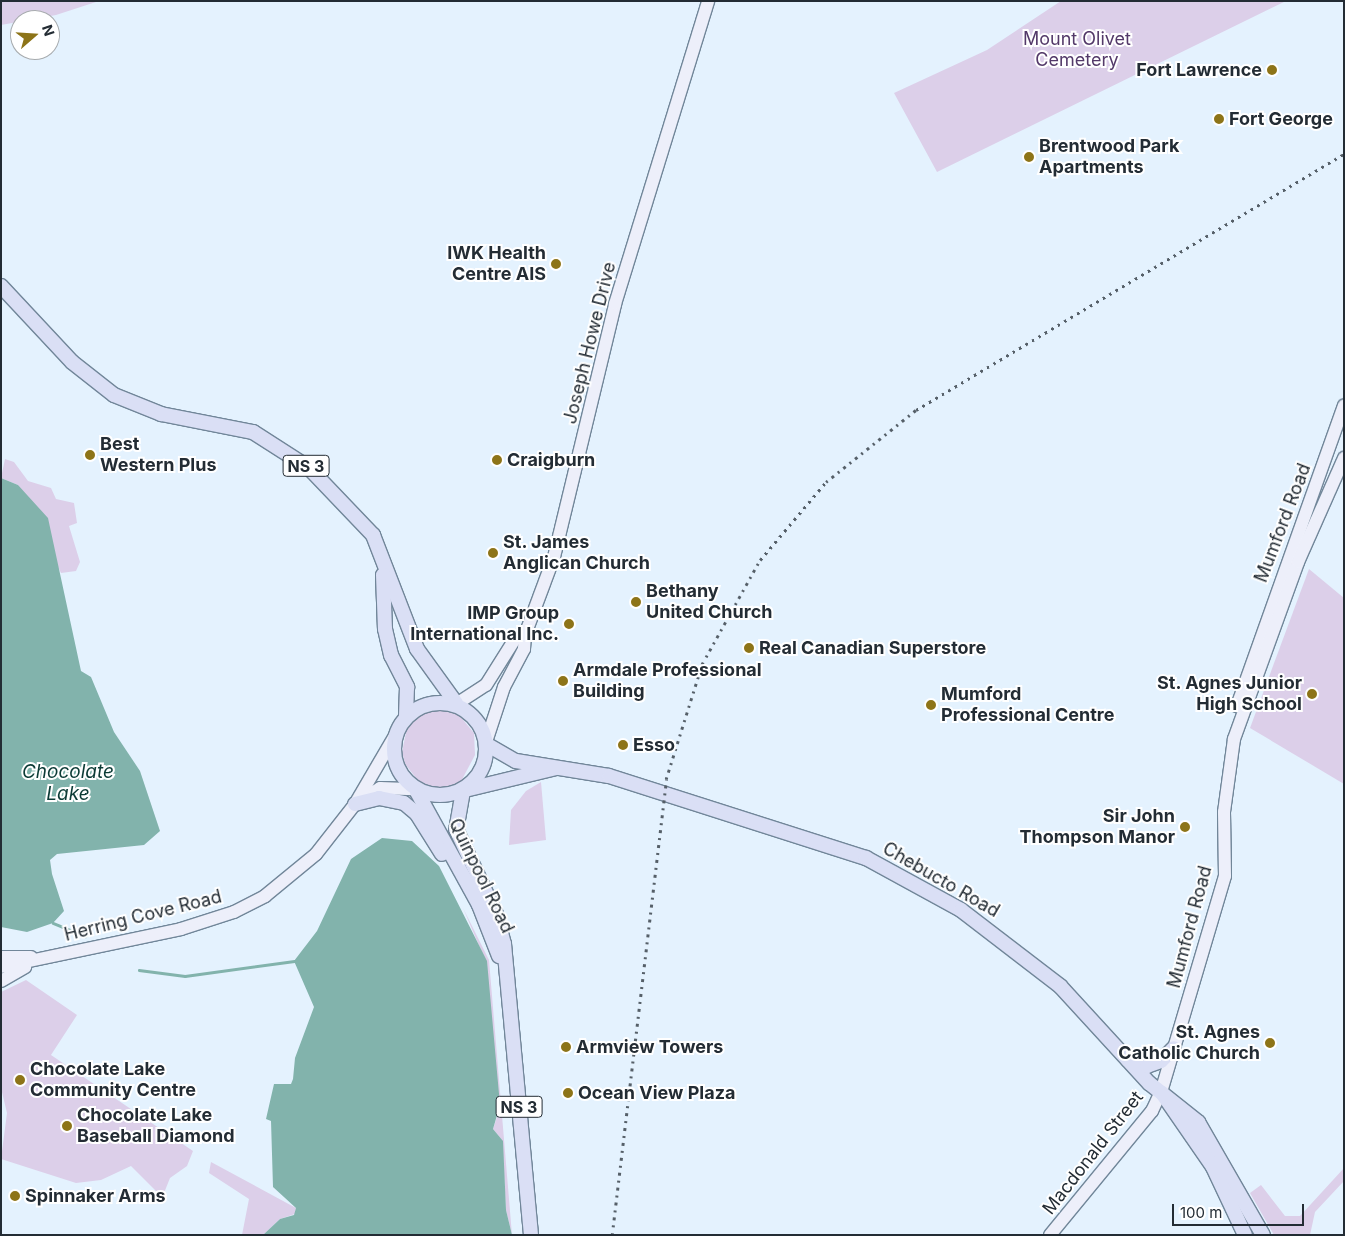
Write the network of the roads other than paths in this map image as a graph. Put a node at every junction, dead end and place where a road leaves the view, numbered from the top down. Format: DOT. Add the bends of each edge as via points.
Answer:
graph roads {
  1 [pos="708,1"];
  2 [pos="1,286"];
  3 [pos="1344,405"];
  4 [pos="1344,458"];
  5 [pos="382,557"];
  6 [pos="525,635"];
  7 [pos="457,703"];
  8 [pos="406,717"];
  9 [pos="397,732"];
  10 [pos="1234,739"];
  11 [pos="486,743"];
  12 [pos="561,767"];
  13 [pos="416,790"];
  14 [pos="464,791"];
  15 [pos="355,804"];
  16 [pos="484,916"];
  17 [pos="1,957"];
  18 [pos="46,957"];
  19 [pos="29,964"];
  20 [pos="1,967"];
  21 [pos="507,978"];
  22 [pos="1,981"];
  23 [pos="1174,1048"];
  24 [pos="1127,1060"];
  25 [pos="1161,1092"];
  26 [pos="531,1235"];
  27 [pos="1050,1235"];
  28 [pos="1245,1235"];
  29 [pos="1263,1235"];
  1 -- 6 [label="main road, Joseph Howe Drive" via="615,304 554,558"];
  2 -- 5 [label="main road, NS 3" via="72,362 114,395 161,414 253,432 291,453 363,521"];
  3 -- 10 [label="main road, Mumford Road" via="1307,517 1243,681"];
  4 -- 10 [label="main road, Mumford Road" via="1297,565"];
  5 -- 7 [label="main road, NS 3" via="417,649"];
  5 -- 8 [label="main road, NS 3" via="385,629 391,655 407,687"];
  6 -- 7 [label="main road, Joseph Howe Drive" via="515,639 486,685"];
  6 -- 11 [label="main road, Joseph Howe Drive" via="524,649 504,687"];
  7 -- 8 [label="main road" via="427,704"];
  7 -- 11 [label="main road" via="476,716"];
  8 -- 9 [label="main road"];
  9 -- 13 [label="main road" via="397,762"];
  9 -- 15 [label="main road, Herring Cove Road"];
  10 -- 23 [label="main road, Mumford Road" via="1224,812 1225,876"];
  11 -- 12 [label="main road, Chebucto Road" via="516,761"];
  11 -- 14 [label="main road" via="480,768"];
  12 -- 14 [label="main road, Chebucto Road"];
  12 -- 24 [label="main road, Chebucto Road" via="609,776 701,805 866,858 905,877 961,910 1027,958"];
  13 -- 14 [label="main road" via="439,796"];
  13 -- 15 [label="main road, Herring Cove Road" via="380,788"];
  13 -- 16 [label="main road, Quinpool Road / NS 3"];
  14 -- 21 [label="main road, Quinpool Road / NS 3" via="456,829 496,914"];
  15 -- 16 [label="main road" via="386,798 410,807"];
  15 -- 18 [label="main road, Herring Cove Road" via="293,876 251,904 181,929"];
  16 -- 21 [label="main road, Quinpool Road / NS 3"];
  17 -- 18 [label="main road, Herring Cove Road"];
  18 -- 19 [label="main road, Herring Cove Road"];
  19 -- 20 [label="main road, Herring Cove Road"];
  19 -- 22 [label="main road"];
  21 -- 26 [label="main road, Quinpool Road / NS 3"];
  23 -- 24 [label="main road" via="1161,1061 1147,1066"];
  23 -- 25 [label="main road, Mumford Road"];
  24 -- 25 [label="main road, Chebucto Road"];
  25 -- 27 [label="main road, Macdonald Street" via="1152,1111"];
  25 -- 28 [label="main road, Chebucto Road" via="1214,1167"];
  25 -- 29 [label="main road, Chebucto Road" via="1210,1137"];
}
